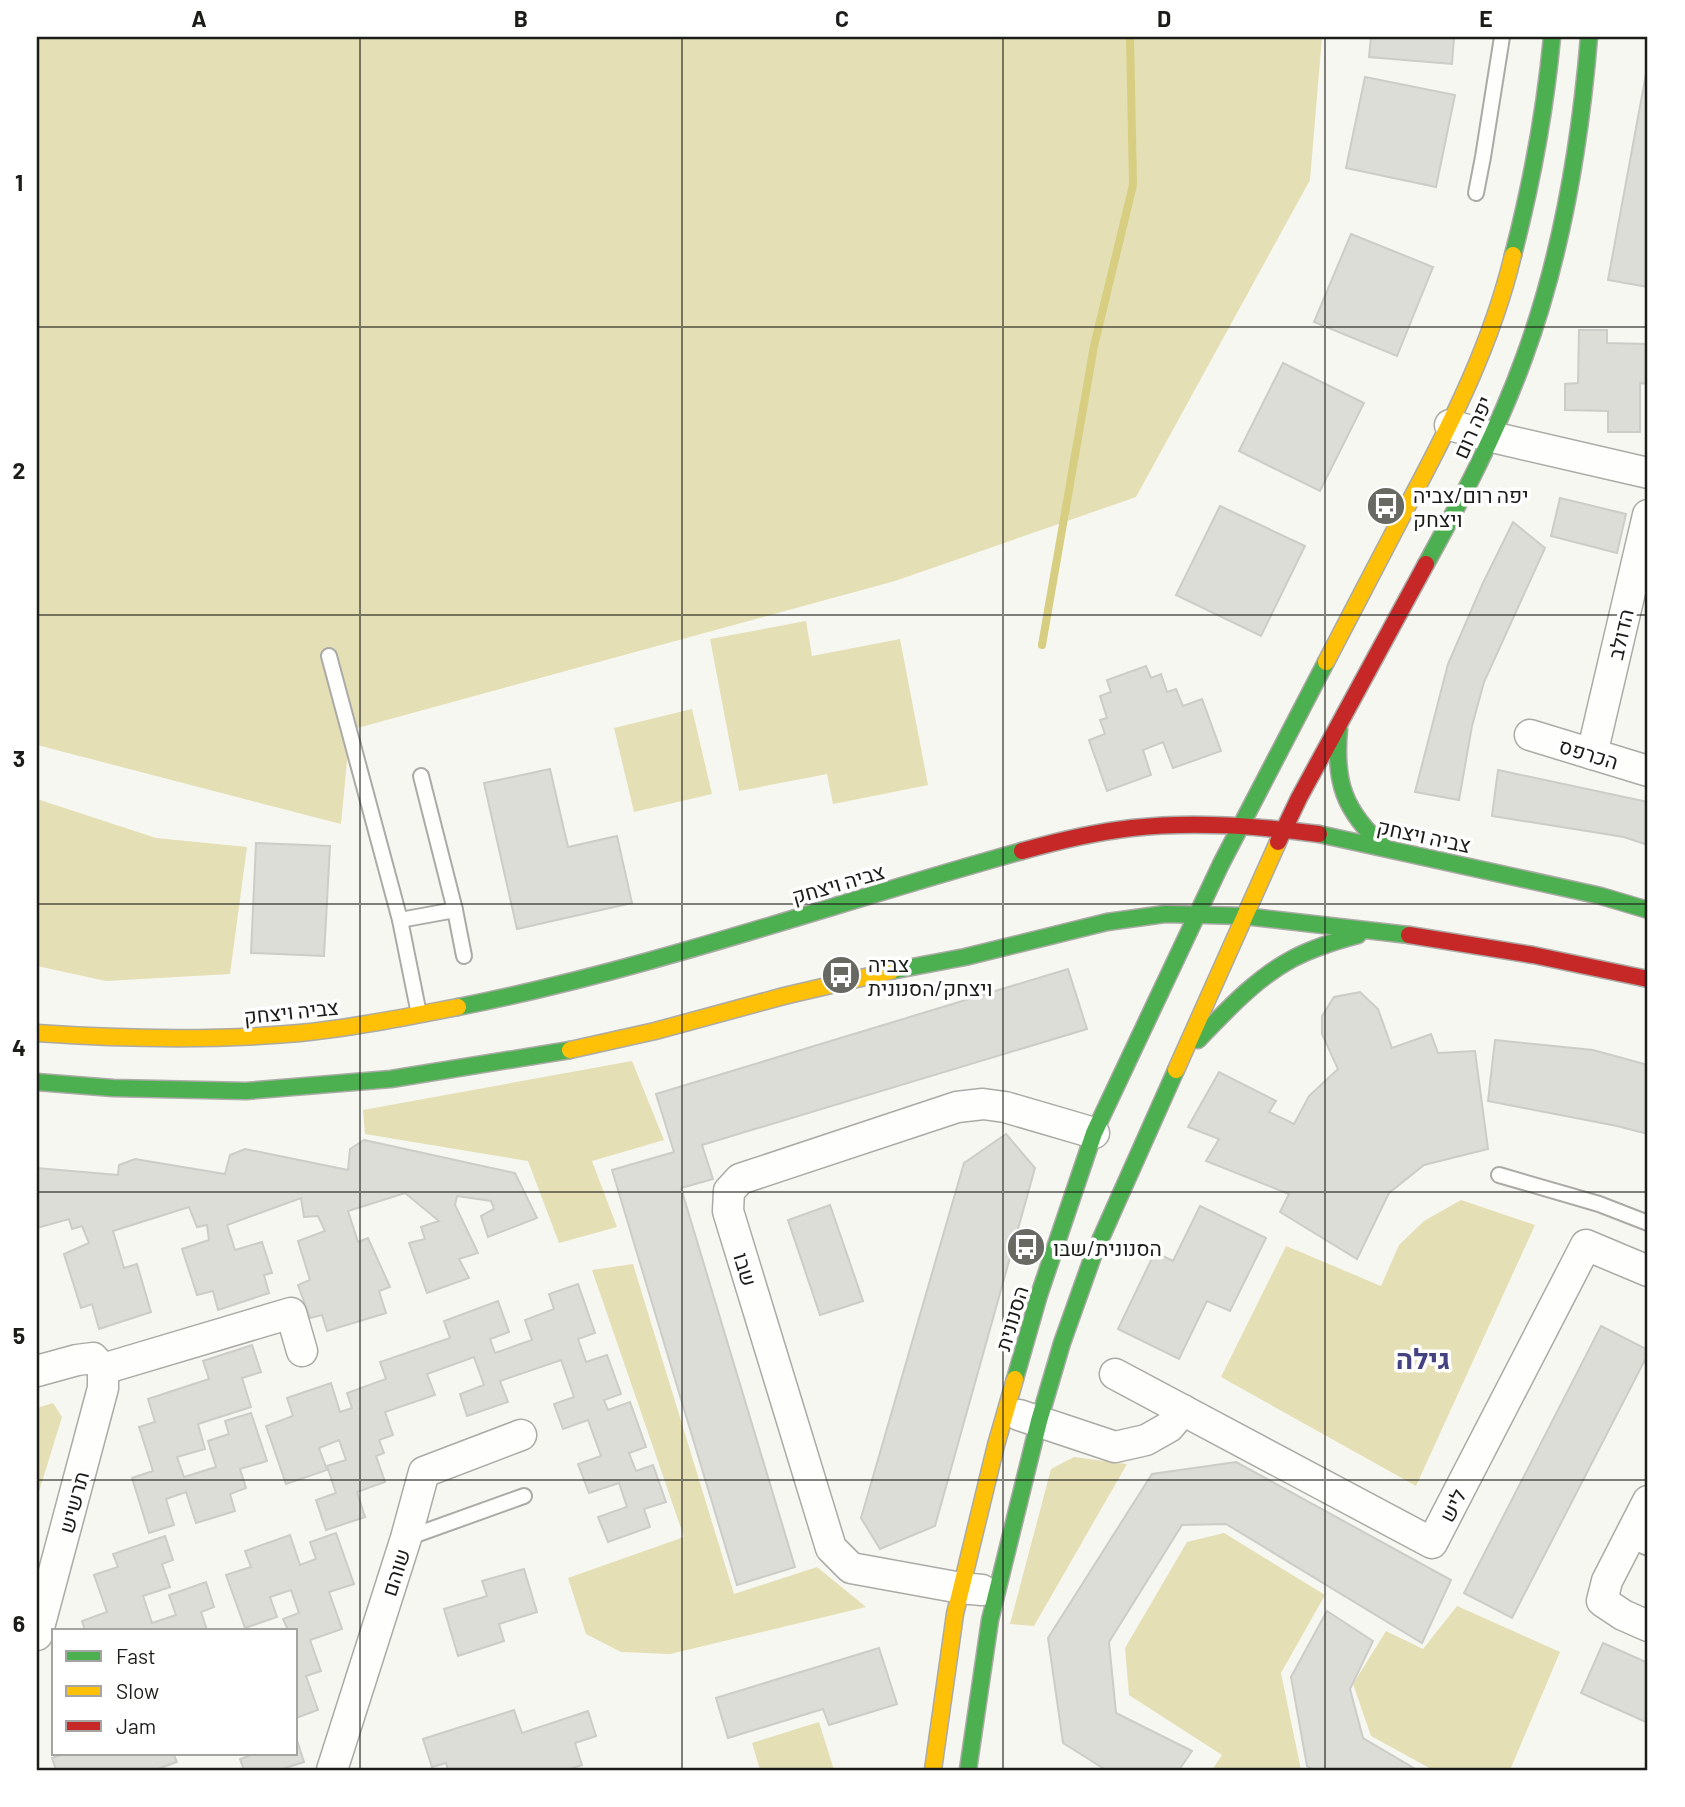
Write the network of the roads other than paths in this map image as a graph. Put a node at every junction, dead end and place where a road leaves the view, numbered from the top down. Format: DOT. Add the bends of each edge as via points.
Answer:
graph roads {
  1 [pos="1502,37"];
  2 [pos="1552,37"];
  3 [pos="1589,37"];
  4 [pos="1476,193"];
  5 [pos="1450,425"];
  6 [pos="1492,437"];
  7 [pos="1648,473"];
  8 [pos="1648,515"];
  9 [pos="329,656"];
  10 [pos="1339,725"];
  11 [pos="1530,735"];
  12 [pos="1592,754"];
  13 [pos="1648,771"];
  14 [pos="421,776"];
  15 [pos="1240,826"];
  16 [pos="1284,829"];
  17 [pos="1384,847"];
  18 [pos="455,910"];
  19 [pos="1648,910"];
  20 [pos="1196,914"];
  21 [pos="1244,916"];
  22 [pos="400,920"];
  23 [pos="1372,931"];
  24 [pos="464,956"];
  25 [pos="1648,979"];
  26 [pos="419,1015"];
  27 [pos="37,1033"];
  28 [pos="1180,1060"];
  29 [pos="37,1082"];
  30 [pos="1094,1133"];
  31 [pos="1499,1175"];
  32 [pos="1648,1223"];
  33 [pos="1648,1271"];
  34 [pos="302,1351"];
  35 [pos="103,1369"];
  36 [pos="37,1371"];
  37 [pos="1115,1374"];
  38 [pos="1183,1410"];
  39 [pos="1005,1412"];
  40 [pos="1039,1421"];
  41 [pos="521,1435"];
  42 [pos="524,1496"];
  43 [pos="1648,1501"];
  44 [pos="406,1538"];
  45 [pos="1638,1544"];
  46 [pos="961,1588"];
  47 [pos="996,1591"];
  48 [pos="1648,1626"];
  49 [pos="37,1635"];
  50 [pos="332,1770"];
  51 [pos="933,1770"];
  52 [pos="968,1770"];
  1 -- 4 [label="lane"];
  2 -- 5 [label="street, יפה רום" via="1547,93 1512,261 1497,312"];
  3 -- 6 [label="street, יפה רום" via="1574,172 1553,261 1524,359"];
  5 -- 6 [label="street"];
  5 -- 15 [label="street, יפה רום"];
  6 -- 7 [label="street"];
  6 -- 10 [label="street, יפה רום"];
  8 -- 12 [label="street, הדולב"];
  9 -- 22 [label="lane"];
  10 -- 16 [label="street, יפה רום"];
  10 -- 17 [label="street" via="1337,757 1343,796 1360,825"];
  11 -- 12 [label="street, הכרפס"];
  12 -- 13 [label="street, הכרפס"];
  14 -- 18 [label="lane"];
  15 -- 16 [label="street, צביה ויצחק"];
  15 -- 20 [label="street, הסנונית"];
  15 -- 26 [label="street, צביה ויצחק" via="1149,826 1054,843 637,964"];
  16 -- 17 [label="street, צביה ויצחק"];
  16 -- 21 [label="street, יפה רום"];
  17 -- 19 [label="street, צביה ויצחק"];
  18 -- 22 [label="lane"];
  18 -- 24 [label="lane"];
  20 -- 21 [label="street"];
  20 -- 29 [label="street" via="1107,922 576,1049 391,1079 246,1091"];
  20 -- 30 [label="street, הסנונית"];
  21 -- 23 [label="street"];
  21 -- 28 [label="street"];
  22 -- 26 [label="lane"];
  23 -- 25 [label="street" via="1533,955"];
  23 -- 28 [label="street" via="1317,947 1271,972"];
  26 -- 27 [label="street, צביה ויצחק" via="302,1033 208,1039"];
  28 -- 40 [label="street" via="1093,1256"];
  30 -- 39 [label="street, הסנונית"];
  30 -- 46 [label="street, שבו" via="1005,1107 957,1107 740,1179 729,1191 728,1210 831,1548 851,1568"];
  31 -- 32 [label="lane"];
  33 -- 38 [label="street, ליש" via="1586,1245 1432,1543"];
  34 -- 35 [label="street" via="291,1313"];
  35 -- 36 [label="street" via="93,1358"];
  35 -- 49 [label="street, תרשיש" via="103,1388"];
  37 -- 38 [label="street, ליש"];
  38 -- 40 [label="street" via="1169,1427 1146,1440 1115,1447"];
  39 -- 40 [label="street"];
  39 -- 46 [label="street, הסנונית"];
  40 -- 47 [label="street"];
  41 -- 44 [label="street, שוהם" via="424,1472"];
  42 -- 44 [label="lane"];
  43 -- 45 [label="street"];
  44 -- 50 [label="street, שוהם"];
  45 -- 48 [label="street" via="1607,1581 1602,1601"];
  46 -- 47 [label="street, שבו"];
  46 -- 51 [label="street, הסנונית"];
  47 -- 52 [label="street"];
}
